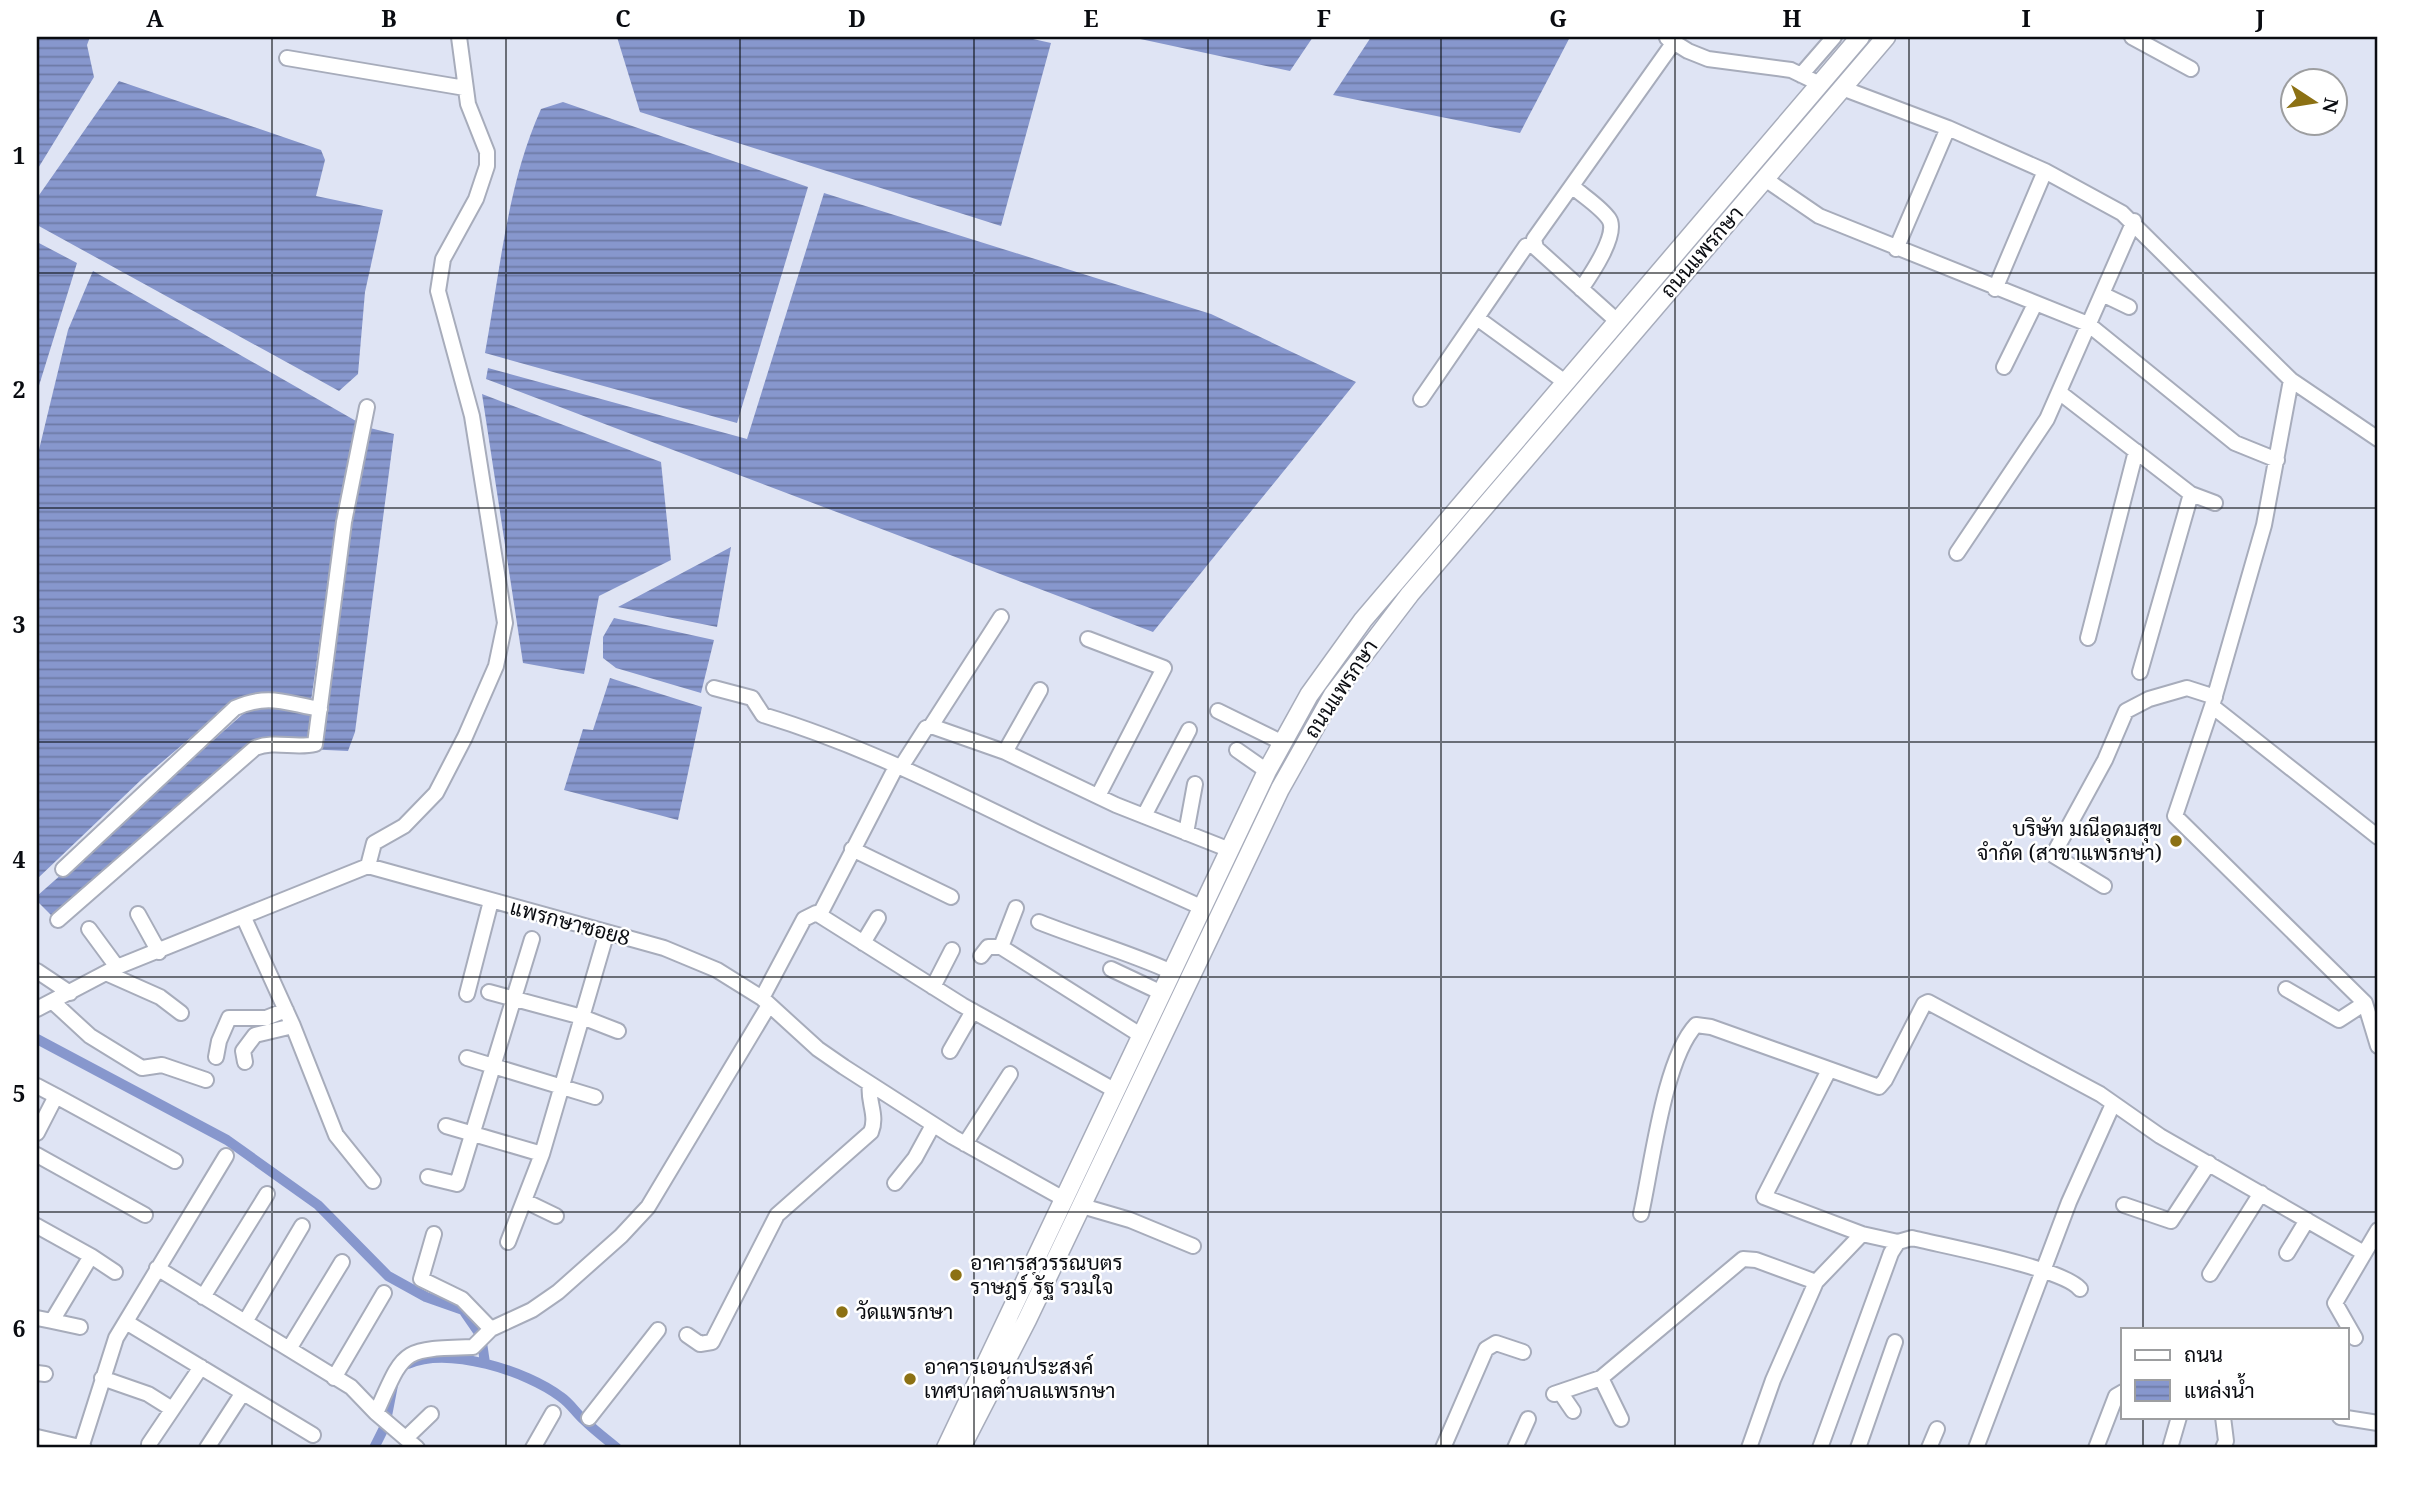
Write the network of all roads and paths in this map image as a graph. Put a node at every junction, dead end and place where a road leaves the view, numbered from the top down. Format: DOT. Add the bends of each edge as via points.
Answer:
graph roads {
  1 [pos="459,37"];
  2 [pos="1834,37"];
  3 [pos="1860,37"];
  4 [pos="1886,37"];
  5 [pos="2132,37"];
  6 [pos="1670,39"];
  7 [pos="287,58"];
  8 [pos="2192,69"];
  9 [pos="1801,75"];
  10 [pos="1820,85"];
  11 [pos="466,88"];
  12 [pos="1842,88"];
  13 [pos="1948,128"];
  14 [pos="2045,171"];
  15 [pos="1765,179"];
  16 [pos="1572,186"];
  17 [pos="2134,221"];
  18 [pos="1526,246"];
  19 [pos="1896,249"];
  20 [pos="1581,289"];
  21 [pos="1995,289"];
  22 [pos="2102,295"];
  23 [pos="1633,302"];
  24 [pos="2035,304"];
  25 [pos="2129,307"];
  26 [pos="1648,315"];
  27 [pos="1477,318"];
  28 [pos="1617,321"];
  29 [pos="2088,324"];
  30 [pos="2004,367"];
  31 [pos="2291,380"];
  32 [pos="1565,382"];
  33 [pos="2059,392"];
  34 [pos="1421,399"];
  35 [pos="367,407"];
  36 [pos="2378,439"];
  37 [pos="2136,451"];
  38 [pos="2277,460"];
  39 [pos="2192,494"];
  40 [pos="2215,503"];
  41 [pos="1957,553"];
  42 [pos="1001,617"];
  43 [pos="2088,638"];
  44 [pos="1088,639"];
  45 [pos="2140,672"];
  46 [pos="714,688"];
  47 [pos="1040,690"];
  48 [pos="2214,701"];
  49 [pos="320,709"];
  50 [pos="1218,711"];
  51 [pos="931,726"];
  52 [pos="1189,730"];
  53 [pos="1281,742"];
  54 [pos="1237,750"];
  55 [pos="1005,752"];
  56 [pos="899,766"];
  57 [pos="1267,771"];
  58 [pos="1195,783"];
  59 [pos="1098,796"];
  60 [pos="1144,816"];
  61 [pos="1186,832"];
  62 [pos="2378,837"];
  63 [pos="852,849"];
  64 [pos="1230,850"];
  65 [pos="368,866"];
  66 [pos="63,869"];
  67 [pos="2104,886"];
  68 [pos="951,897"];
  69 [pos="491,901"];
  70 [pos="1016,908"];
  71 [pos="1203,908"];
  72 [pos="138,914"];
  73 [pos="820,914"];
  74 [pos="244,918"];
  75 [pos="878,918"];
  76 [pos="58,920"];
  77 [pos="1039,922"];
  78 [pos="89,929"];
  79 [pos="607,934"];
  80 [pos="532,939"];
  81 [pos="863,943"];
  82 [pos="1001,947"];
  83 [pos="952,950"];
  84 [pos="159,952"];
  85 [pos="981,956"];
  86 [pos="1111,969"];
  87 [pos="112,970"];
  88 [pos="37,971"];
  89 [pos="1172,972"];
  90 [pos="933,987"];
  91 [pos="2286,989"];
  92 [pos="489,992"];
  93 [pos="70,993"];
  94 [pos="1162,993"];
  95 [pos="467,994"];
  96 [pos="513,998"];
  97 [pos="765,1001"];
  98 [pos="53,1002"];
  99 [pos="2365,1003"];
  100 [pos="37,1009"];
  101 [pos="286,1010"];
  102 [pos="973,1011"];
  103 [pos="181,1013"];
  104 [pos="582,1017"];
  105 [pos="293,1026"];
  106 [pos="618,1031"];
  107 [pos="1142,1036"];
  108 [pos="2378,1046"];
  109 [pos="950,1051"];
  110 [pos="216,1057"];
  111 [pos="467,1058"];
  112 [pos="245,1062"];
  113 [pos="493,1066"];
  114 [pos="1829,1070"];
  115 [pos="1010,1074"];
  116 [pos="206,1080"];
  117 [pos="870,1084"];
  118 [pos="37,1086"];
  119 [pos="562,1087"];
  120 [pos="1116,1091"];
  121 [pos="56,1096"];
  122 [pos="594,1097"];
  123 [pos="2113,1104"];
  124 [pos="933,1125"];
  125 [pos="446,1126"];
  126 [pos="37,1133"];
  127 [pos="473,1134"];
  128 [pos="965,1144"];
  129 [pos="37,1154"];
  130 [pos="542,1154"];
  131 [pos="226,1156"];
  132 [pos="176,1161"];
  133 [pos="2209,1163"];
  134 [pos="428,1177"];
  135 [pos="373,1181"];
  136 [pos="895,1182"];
  137 [pos="2260,1193"];
  138 [pos="267,1194"];
  139 [pos="1064,1199"];
  140 [pos="525,1201"];
  141 [pos="2124,1205"];
  142 [pos="1082,1206"];
  143 [pos="1641,1214"];
  144 [pos="145,1215"];
  145 [pos="556,1216"];
  146 [pos="2307,1220"];
  147 [pos="37,1226"];
  148 [pos="302,1226"];
  149 [pos="2378,1230"];
  150 [pos="434,1234"];
  151 [pos="1862,1234"];
  152 [pos="1898,1241"];
  153 [pos="508,1242"];
  154 [pos="1193,1247"];
  155 [pos="2287,1252"];
  156 [pos="2364,1253"];
  157 [pos="91,1256"];
  158 [pos="342,1262"];
  159 [pos="157,1268"];
  160 [pos="2042,1271"];
  161 [pos="115,1272"];
  162 [pos="2210,1274"];
  163 [pos="1816,1282"];
  164 [pos="2080,1289"];
  165 [pos="384,1293"];
  166 [pos="203,1297"];
  167 [pos="37,1318"];
  168 [pos="52,1321"];
  169 [pos="126,1322"];
  170 [pos="245,1322"];
  171 [pos="80,1327"];
  172 [pos="658,1330"];
  173 [pos="687,1335"];
  174 [pos="484,1336"];
  175 [pos="2355,1338"];
  176 [pos="1895,1342"];
  177 [pos="289,1349"];
  178 [pos="1523,1352"];
  179 [pos="201,1367"];
  180 [pos="102,1378"];
  181 [pos="334,1378"];
  182 [pos="1605,1387"];
  183 [pos="2121,1393"];
  184 [pos="242,1394"];
  185 [pos="172,1409"];
  186 [pos="1573,1411"];
  187 [pos="553,1413"];
  188 [pos="431,1414"];
  189 [pos="378,1415"];
  190 [pos="2179,1418"];
  191 [pos="2223,1418"];
  192 [pos="2346,1418"];
  193 [pos="589,1419"];
  194 [pos="1528,1419"];
  195 [pos="1621,1419"];
  196 [pos="2378,1423"];
  197 [pos="1937,1429"];
  198 [pos="313,1435"];
  199 [pos="37,1437"];
  200 [pos="408,1439"];
  201 [pos="149,1444"];
  202 [pos="83,1448"];
  203 [pos="207,1448"];
  204 [pos="533,1448"];
  205 [pos="946,1448"];
  206 [pos="961,1448"];
  207 [pos="1443,1448"];
  208 [pos="1515,1448"];
  209 [pos="1749,1448"];
  210 [pos="1820,1448"];
  211 [pos="1858,1448"];
  212 [pos="1929,1448"];
  213 [pos="1976,1448"];
  214 [pos="2096,1448"];
  215 [pos="2170,1448"];
  216 [pos="2223,1448"];
  1 -- 11 [label="street"];
  2 -- 9 [label="street"];
  3 -- 10 [label="main road, ถนนแพรกษา"];
  4 -- 12 [label="main road, ถนนแพรกษา"];
  5 -- 8 [label="street"];
  6 -- 9 [label="street" via="1708,59"];
  6 -- 16 [label="street"];
  7 -- 11 [label="street"];
  9 -- 10 [label="street"];
  10 -- 23 [label="main road, ถนนแพรกษา"];
  11 -- 65 [label="street" via="471,117 487,152 487,166 476,199 443,259 438,291 472,416 505,623 496,666 436,793 404,826 374,843"];
  12 -- 13 [label="street"];
  12 -- 15 [label="main road, ถนนแพรกษา"];
  13 -- 14 [label="street"];
  13 -- 19 [label="street"];
  14 -- 17 [label="street"];
  14 -- 21 [label="street"];
  15 -- 19 [label="street" via="1819,216"];
  15 -- 26 [label="main road, ถนนแพรกษา"];
  16 -- 20 [label="street" via="1610,219 1612,228 1596,268"];
  16 -- 20 [label="street" via="1534,239 1536,248"];
  17 -- 22 [label="street"];
  17 -- 31 [label="street"];
  18 -- 27 [label="street"];
  19 -- 21 [label="street"];
  20 -- 28 [label="street"];
  21 -- 24 [label="street"];
  22 -- 25 [label="street"];
  22 -- 29 [label="street"];
  23 -- 26 [label="main road"];
  23 -- 28 [label="main road, ถนนแพรกษา"];
  24 -- 29 [label="street"];
  24 -- 30 [label="street"];
  26 -- 142 [label="main road, ถนนแพรกษา" via="1397,611 1333,695 1280,789"];
  27 -- 32 [label="street"];
  27 -- 34 [label="street"];
  28 -- 32 [label="main road, ถนนแพรกษา"];
  29 -- 33 [label="street"];
  29 -- 38 [label="street" via="2235,443"];
  31 -- 36 [label="street"];
  31 -- 38 [label="street"];
  32 -- 53 [label="main road, ถนนแพรกษา" via="1363,620 1308,695"];
  33 -- 37 [label="street"];
  33 -- 41 [label="street" via="2047,419"];
  35 -- 49 [label="street" via="344,522"];
  37 -- 39 [label="street"];
  37 -- 43 [label="street"];
  38 -- 48 [label="street" via="2264,525"];
  39 -- 40 [label="street"];
  39 -- 45 [label="street"];
  42 -- 51 [label="street"];
  44 -- 59 [label="street" via="1164,668"];
  46 -- 56 [label="street" via="752,698 762,715 813,730"];
  47 -- 55 [label="street"];
  48 -- 62 [label="street"];
  48 -- 67 [label="street" via="2188,688 2126,711 2053,855"];
  48 -- 99 [label="street" via="2175,816"];
  49 -- 66 [label="street" via="270,698 256,698 235,708"];
  49 -- 76 [label="street" via="315,744 255,748"];
  50 -- 53 [label="street"];
  51 -- 55 [label="street"];
  51 -- 56 [label="street"];
  52 -- 60 [label="street"];
  53 -- 57 [label="main road, ถนนแพรกษา"];
  54 -- 57 [label="street"];
  55 -- 59 [label="street"];
  56 -- 63 [label="street"];
  56 -- 71 [label="street"];
  57 -- 64 [label="main road, ถนนแพรกษา"];
  58 -- 61 [label="street"];
  59 -- 60 [label="street"];
  60 -- 61 [label="street"];
  61 -- 64 [label="street"];
  63 -- 68 [label="street"];
  63 -- 73 [label="street"];
  64 -- 71 [label="main road, ถนนแพรกษา"];
  65 -- 69 [label="street, แพรกษาซอย8"];
  65 -- 74 [label="street"];
  69 -- 79 [label="street, แพรกษาซอย8"];
  69 -- 95 [label="street"];
  70 -- 82 [label="street"];
  71 -- 89 [label="main road, ถนนแพรกษา"];
  72 -- 84 [label="street"];
  73 -- 81 [label="street"];
  73 -- 97 [label="street" via="804,919"];
  74 -- 84 [label="street"];
  74 -- 101 [label="street"];
  75 -- 81 [label="street"];
  77 -- 89 [label="street"];
  78 -- 87 [label="street"];
  79 -- 97 [label="street, แพรกษาซอย8" via="664,948 717,970"];
  79 -- 104 [label="street"];
  80 -- 96 [label="street"];
  81 -- 90 [label="street"];
  82 -- 85 [label="street" via="988,947"];
  82 -- 107 [label="street"];
  83 -- 90 [label="street"];
  84 -- 87 [label="street"];
  86 -- 94 [label="street"];
  87 -- 93 [label="street"];
  87 -- 103 [label="street"];
  88 -- 93 [label="street"];
  89 -- 94 [label="main road, ถนนแพรกษา"];
  90 -- 102 [label="street"];
  91 -- 99 [label="street" via="2339,1020"];
  92 -- 96 [label="street"];
  93 -- 98 [label="street"];
  94 -- 107 [label="main road, ถนนแพรกษา"];
  96 -- 104 [label="street"];
  96 -- 113 [label="street"];
  97 -- 117 [label="street, แพรกษาซอย8" via="818,1049"];
  97 -- 174 [label="street" via="648,1207 558,1292"];
  98 -- 100 [label="street"];
  98 -- 116 [label="street" via="90,1036 142,1068 162,1065"];
  99 -- 108 [label="street"];
  101 -- 105 [label="street"];
  101 -- 110 [label="street" via="266,1018 229,1018"];
  102 -- 109 [label="street"];
  102 -- 120 [label="street"];
  104 -- 106 [label="street"];
  104 -- 119 [label="street"];
  105 -- 112 [label="street" via="255,1035 243,1051"];
  105 -- 135 [label="street" via="336,1135"];
  107 -- 120 [label="main road, ถนนแพรกษา"];
  111 -- 113 [label="street"];
  113 -- 119 [label="street"];
  113 -- 127 [label="street"];
  114 -- 123 [label="street" via="1874,1087 1882,1085 1928,1002"];
  114 -- 143 [label="street" via="1696,1025 1673,1070"];
  114 -- 151 [label="street" via="1764,1196"];
  115 -- 128 [label="street"];
  117 -- 124 [label="street, แพรกษาซอย8"];
  117 -- 173 [label="street" via="871,1132 777,1215 712,1342 699,1344"];
  118 -- 121 [label="street"];
  119 -- 122 [label="street"];
  119 -- 130 [label="street"];
  120 -- 139 [label="main road, ถนนแพรกษา"];
  121 -- 126 [label="street"];
  121 -- 132 [label="street"];
  123 -- 133 [label="street"];
  123 -- 160 [label="street"];
  124 -- 128 [label="street, แพรกษาซอย8"];
  124 -- 136 [label="street"];
  125 -- 127 [label="street"];
  127 -- 130 [label="street"];
  127 -- 134 [label="street" via="456,1185"];
  128 -- 139 [label="street, แพรกษาซอย8"];
  129 -- 144 [label="street"];
  130 -- 140 [label="street"];
  131 -- 159 [label="street"];
  133 -- 137 [label="street"];
  133 -- 141 [label="street" via="2171,1221"];
  137 -- 146 [label="street"];
  137 -- 162 [label="street"];
  138 -- 166 [label="street"];
  139 -- 205 [label="main road, ถนนแพรกษา"];
  140 -- 145 [label="street"];
  140 -- 153 [label="street"];
  142 -- 154 [label="street"];
  142 -- 206 [label="main road, ถนนแพรกษา"];
  146 -- 155 [label="street"];
  146 -- 156 [label="street"];
  147 -- 157 [label="street"];
  148 -- 170 [label="street"];
  149 -- 156 [label="street"];
  150 -- 174 [label="street" via="421,1279 461,1299"];
  151 -- 152 [label="street"];
  151 -- 163 [label="street"];
  152 -- 160 [label="street" via="1912,1238"];
  152 -- 210 [label="street"];
  156 -- 175 [label="street" via="2335,1303"];
  157 -- 161 [label="street"];
  157 -- 168 [label="street"];
  158 -- 177 [label="street"];
  159 -- 166 [label="street"];
  159 -- 169 [label="street"];
  160 -- 164 [label="street" via="2071,1280"];
  160 -- 213 [label="street"];
  163 -- 182 [label="street" via="1743,1259"];
  163 -- 209 [label="street"];
  165 -- 181 [label="street"];
  166 -- 170 [label="street"];
  167 -- 168 [label="street"];
  168 -- 171 [label="street"];
  169 -- 179 [label="street"];
  169 -- 180 [label="street"];
  170 -- 177 [label="street"];
  172 -- 193 [label="street"];
  174 -- 189 [label="street" via="473,1348 432,1348 398,1363"];
  176 -- 211 [label="street"];
  177 -- 181 [label="street"];
  178 -- 207 [label="street" via="1496,1343 1486,1349"];
  179 -- 184 [label="street"];
  179 -- 185 [label="street"];
  180 -- 185 [label="street" via="148,1394"];
  180 -- 202 [label="street"];
  181 -- 189 [label="street" via="358,1393"];
  182 -- 186 [label="street" via="1557,1393"];
  182 -- 195 [label="street"];
  183 -- 214 [label="street"];
  184 -- 198 [label="street"];
  184 -- 203 [label="street"];
  185 -- 201 [label="street"];
  187 -- 204 [label="street"];
  188 -- 200 [label="street"];
  189 -- 200 [label="street"];
  190 -- 215 [label="street"];
  191 -- 216 [label="street"];
  192 -- 196 [label="street"];
  194 -- 208 [label="street"];
  197 -- 212 [label="street"];
  199 -- 202 [label="street"];
}
